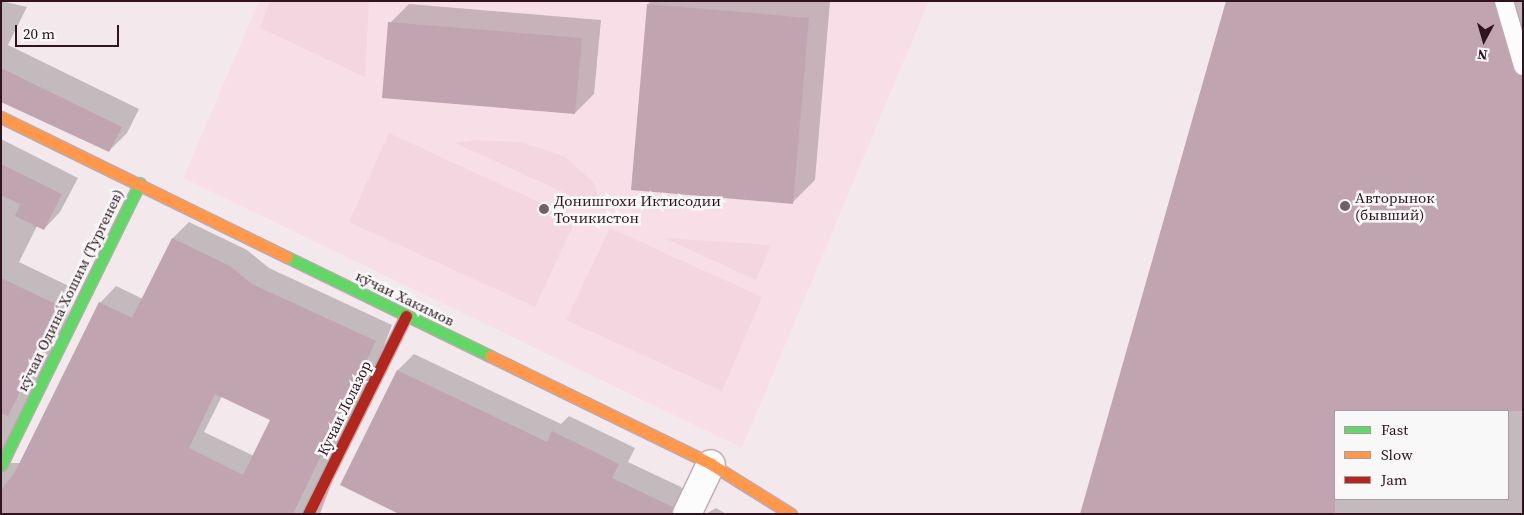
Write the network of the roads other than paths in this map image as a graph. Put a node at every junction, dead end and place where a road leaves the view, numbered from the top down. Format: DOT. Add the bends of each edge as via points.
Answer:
graph roads {
  1 [pos="1504,1"];
  2 [pos="1523,66"];
  3 [pos="1,117"];
  4 [pos="140,183"];
  5 [pos="406,316"];
  6 [pos="711,464"];
  7 [pos="1,465"];
  8 [pos="308,514"];
  9 [pos="687,514"];
  10 [pos="791,514"];
  1 -- 2 [label="lane"];
  3 -- 4 [label="street, кӯчаи Хакимов"];
  4 -- 5 [label="street, кӯчаи Хакимов"];
  4 -- 7 [label="street, кӯчаи Одина Хошим (Тургенев)"];
  5 -- 6 [label="street, кӯчаи Хакимов"];
  5 -- 8 [label="street, Кучаи Лолазор"];
  6 -- 9 [label="street"];
  6 -- 10 [label="street, кӯчаи Хакимов"];
}
